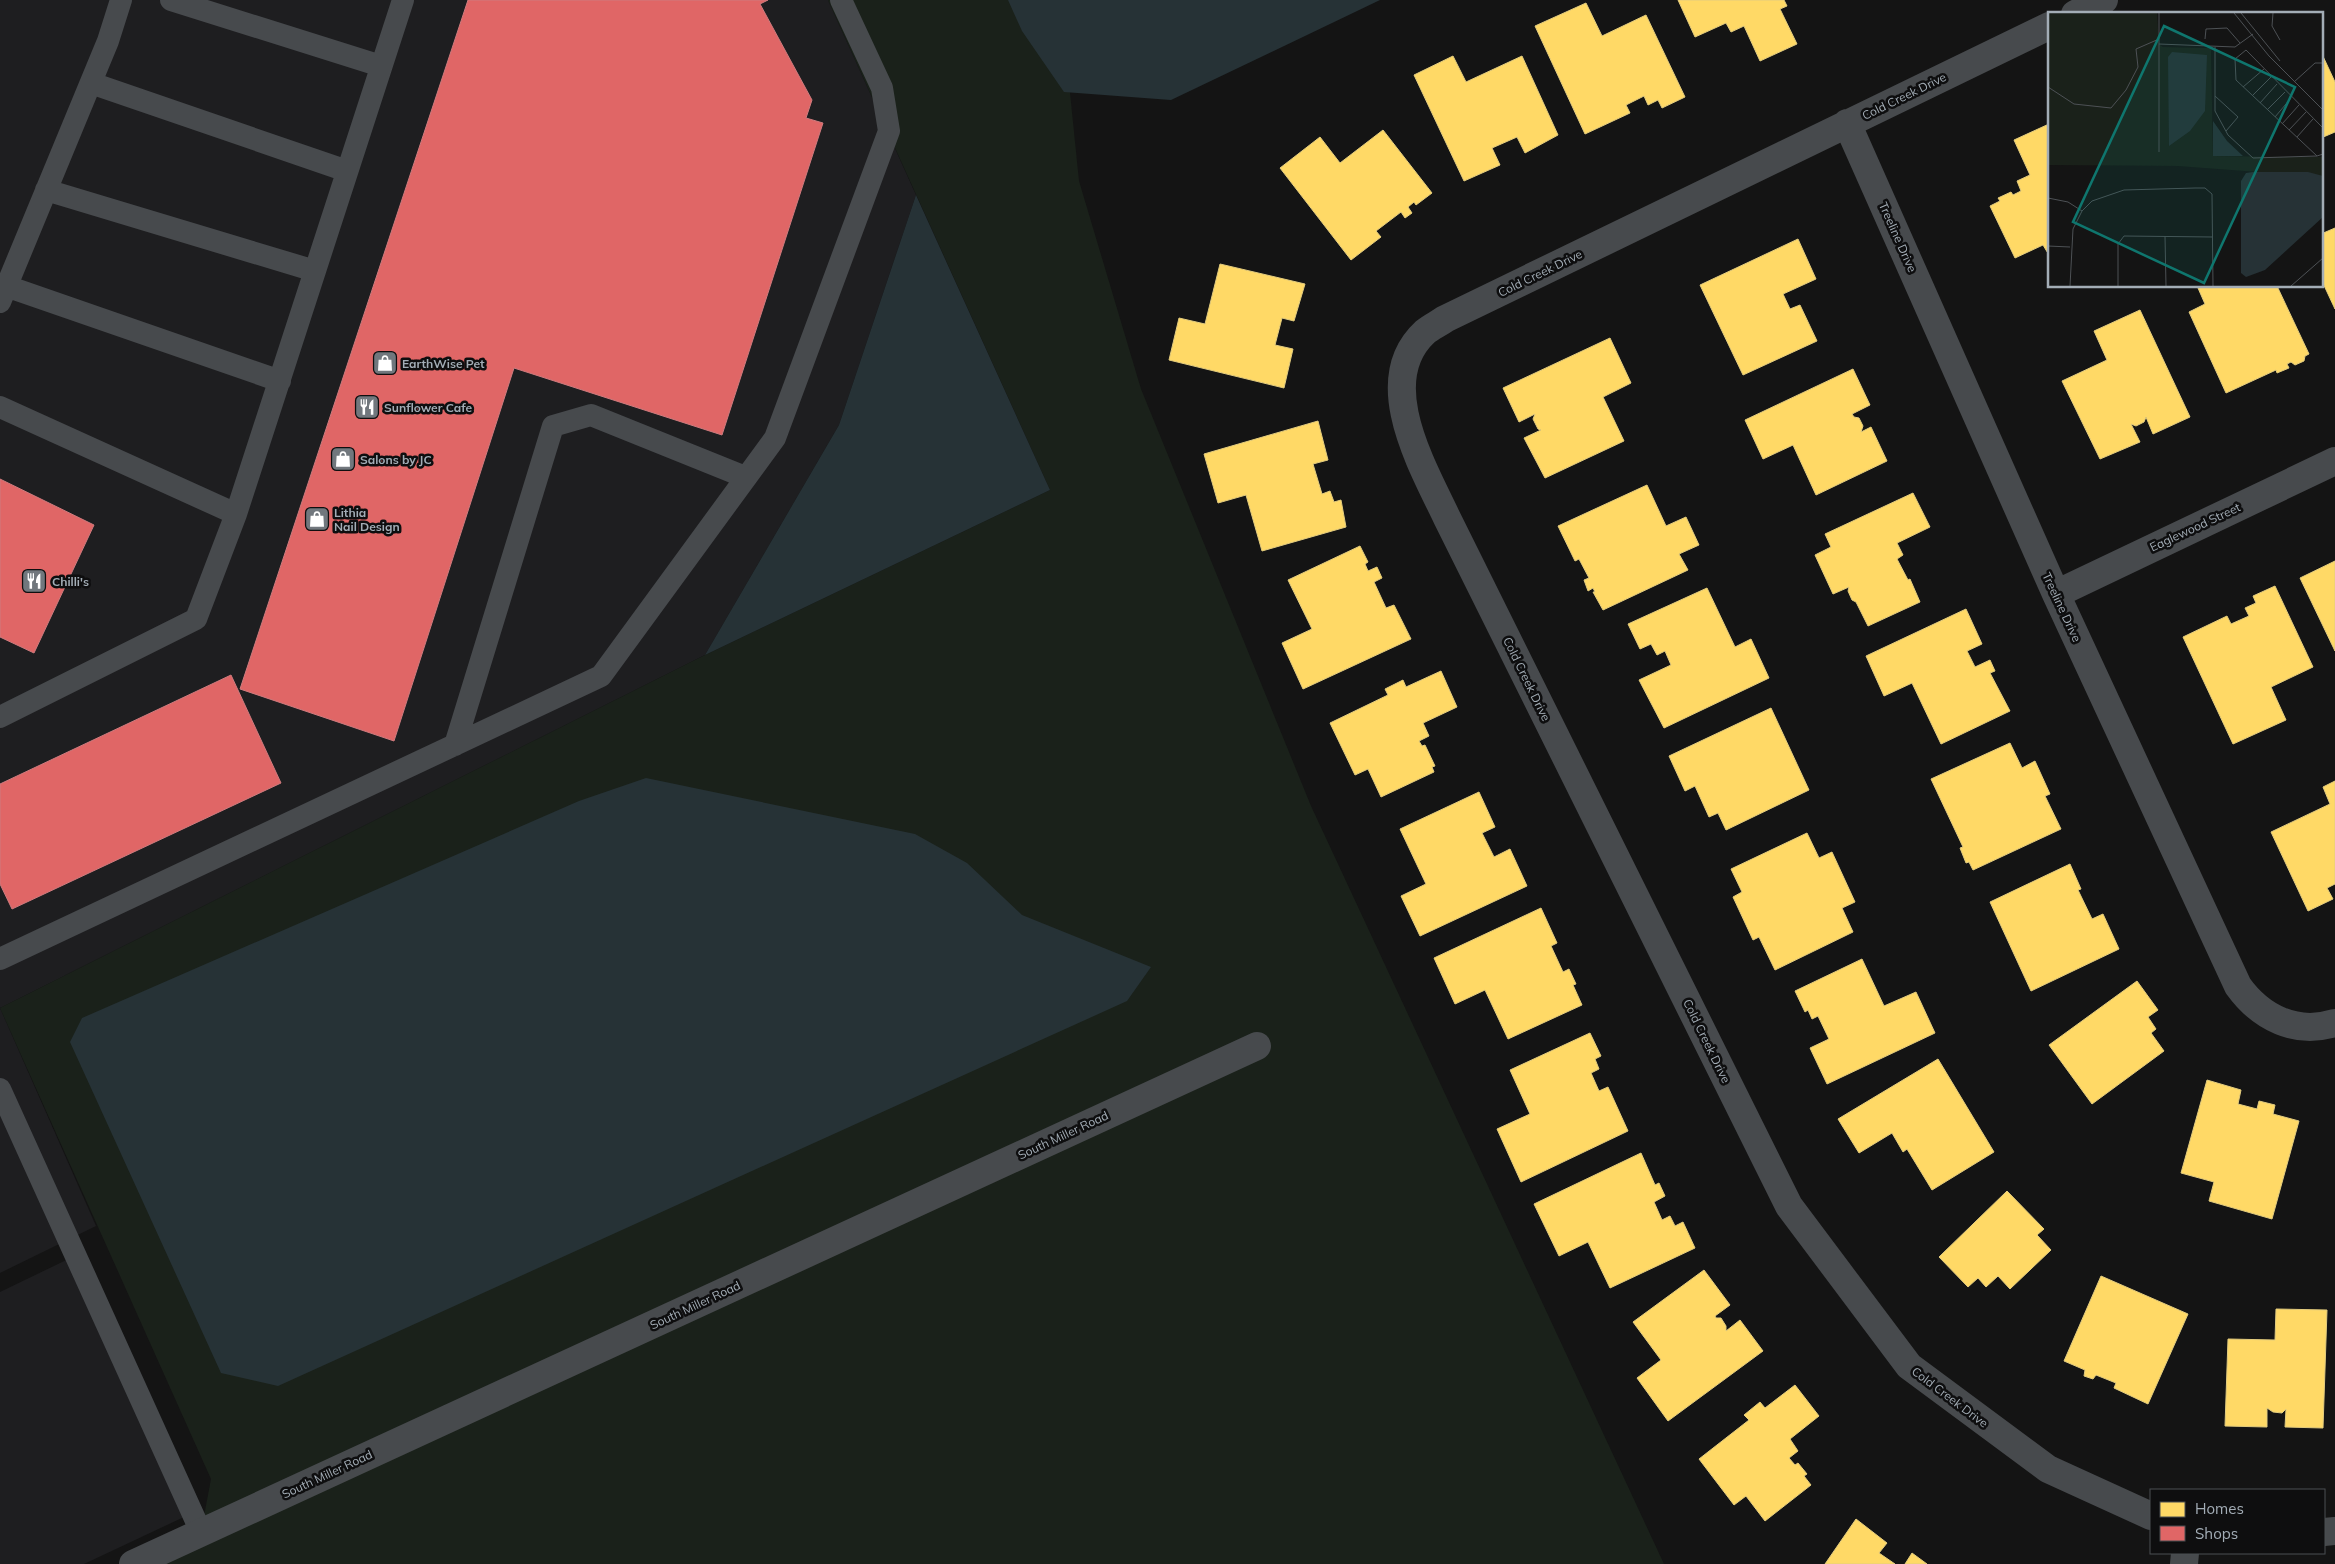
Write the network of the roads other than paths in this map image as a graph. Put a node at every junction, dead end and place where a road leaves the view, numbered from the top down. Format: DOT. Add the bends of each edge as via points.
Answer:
graph roads {
  1 [pos="121,0"];
  2 [pos="171,0"];
  3 [pos="403,0"];
  4 [pos="841,0"];
  5 [pos="2104,0"];
  6 [pos="2079,12"];
  7 [pos="2048,26"];
  8 [pos="381,66"];
  9 [pos="91,82"];
  10 [pos="1847,123"];
  11 [pos="347,171"];
  12 [pos="46,190"];
  13 [pos="315,271"];
  14 [pos="3,294"];
  15 [pos="280,381"];
  16 [pos="0,407"];
  17 [pos="2335,461"];
  18 [pos="745,477"];
  19 [pos="236,514"];
  20 [pos="2056,594"];
  21 [pos="0,717"];
  22 [pos="455,745"];
  23 [pos="0,958"];
  24 [pos="2335,1023"];
  25 [pos="1257,1046"];
  26 [pos="0,1089"];
  27 [pos="2150,1516"];
  28 [pos="202,1532"];
  29 [pos="147,1561"];
  1 -- 9 [label="lane"];
  2 -- 8 [label="lane"];
  3 -- 8 [label="lane"];
  4 -- 18 [label="lane" via="882,88 889,131 775,438"];
  5 -- 6 [label="street"];
  7 -- 10 [label="street, Cold Creek Drive"];
  8 -- 11 [label="lane"];
  9 -- 11 [label="lane"];
  9 -- 12 [label="lane"];
  10 -- 20 [label="street, Treeline Drive"];
  10 -- 27 [label="street, Cold Creek Drive" via="1444,319 1425,332 1414,346 1401,382 1404,418 1447,518 1790,1206 1909,1366 2048,1469"];
  11 -- 13 [label="lane"];
  12 -- 13 [label="lane"];
  12 -- 14 [label="lane"];
  13 -- 15 [label="lane"];
  14 -- 15 [label="lane"];
  15 -- 19 [label="lane"];
  16 -- 19 [label="lane"];
  17 -- 20 [label="street, Eaglewood Street"];
  18 -- 22 [label="lane" via="601,676"];
  18 -- 22 [label="lane" via="591,415 553,426"];
  19 -- 21 [label="lane" via="196,619"];
  20 -- 24 [label="street, Treeline Drive" via="2238,986 2248,1000 2286,1024 2303,1028"];
  22 -- 23 [label="lane"];
  25 -- 28 [label="street, South Miller Road"];
  26 -- 28 [label="lane"];
  28 -- 29 [label="street, South Miller Road"];
}
